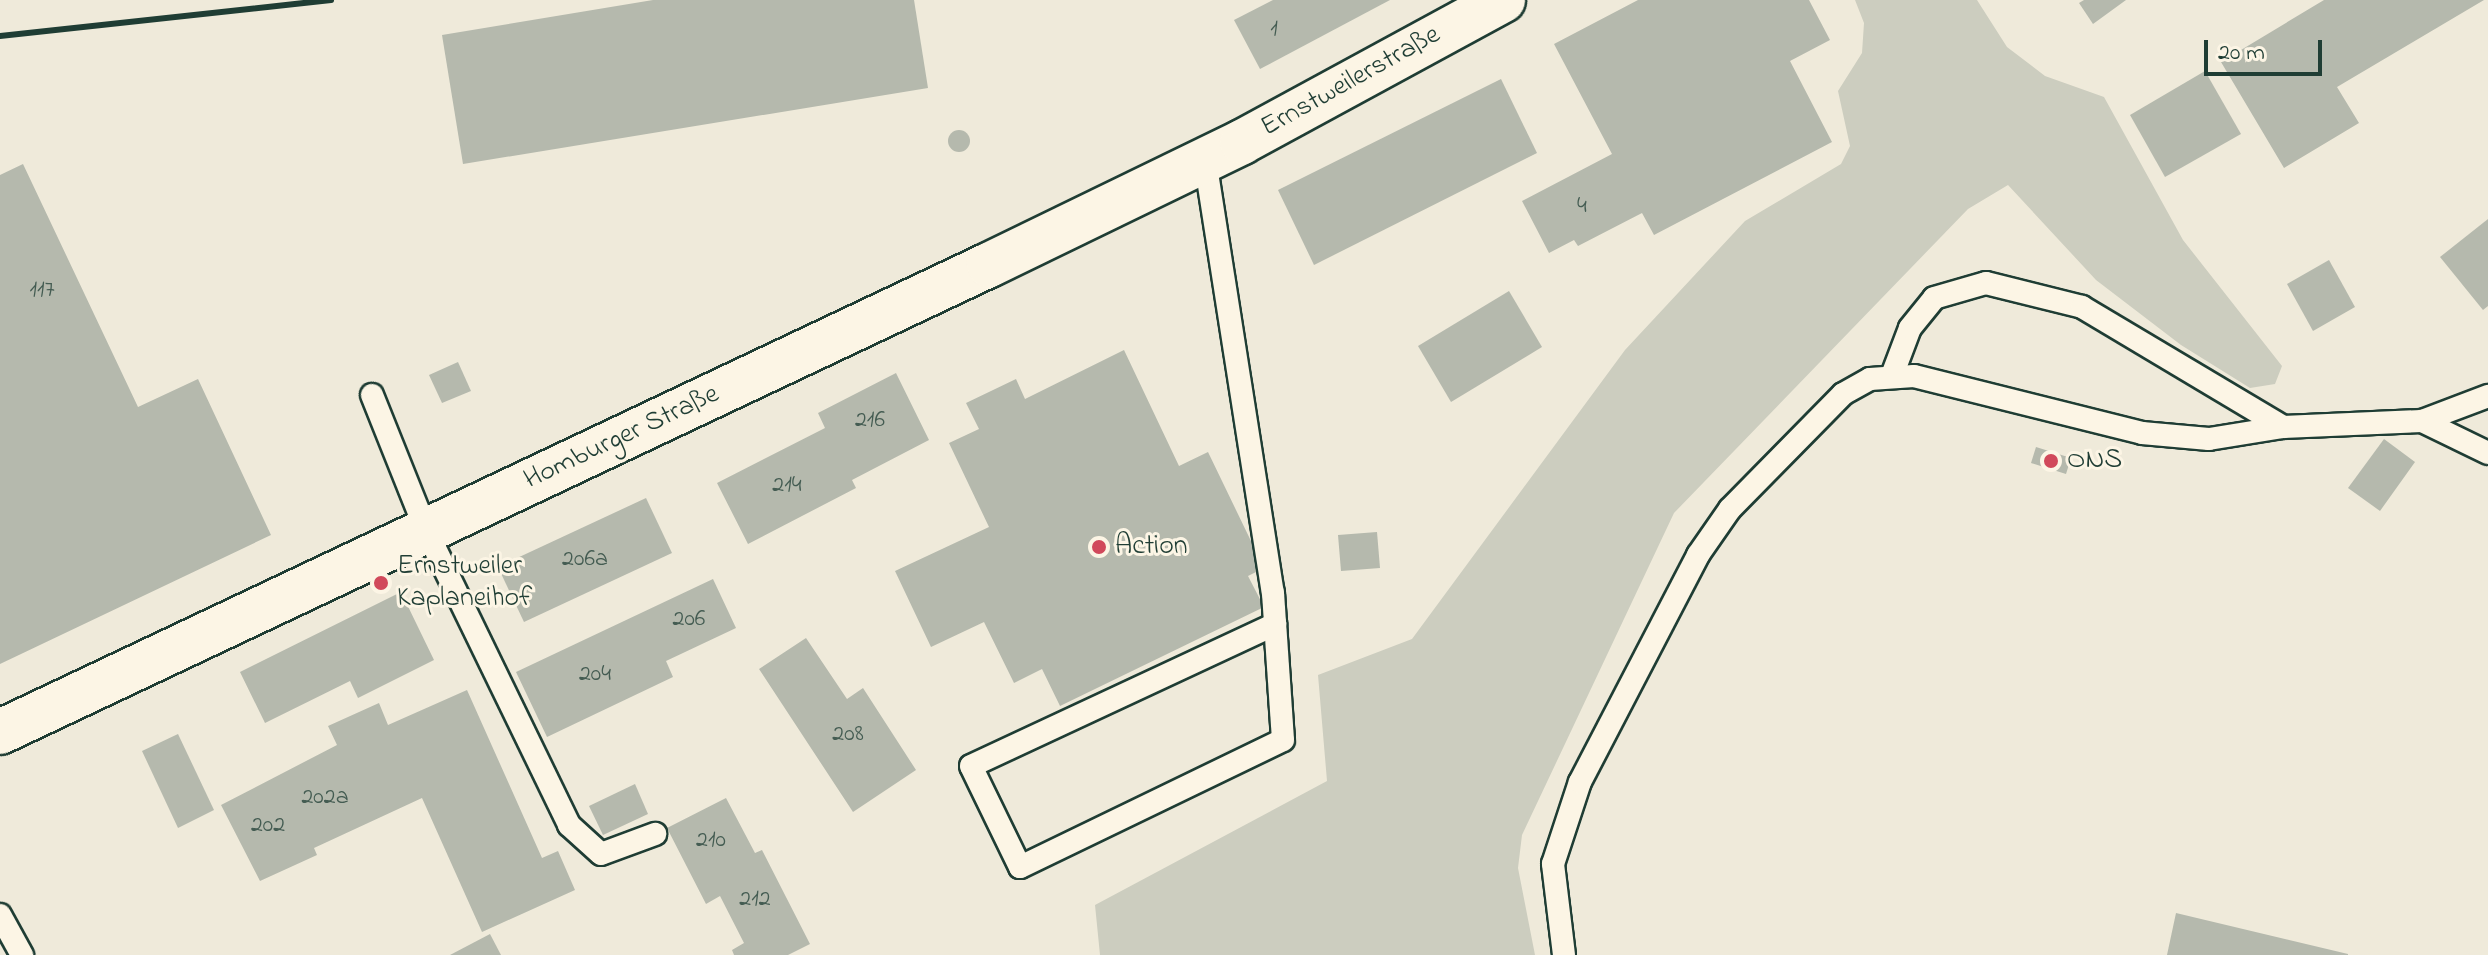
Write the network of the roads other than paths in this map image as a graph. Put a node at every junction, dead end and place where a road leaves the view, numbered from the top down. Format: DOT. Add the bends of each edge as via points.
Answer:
graph roads {
  1 [pos="1503,0"];
  2 [pos="1223,151"];
  3 [pos="1893,373"];
  4 [pos="372,395"];
  5 [pos="2488,396"];
  6 [pos="2422,421"];
  7 [pos="2283,427"];
  8 [pos="2488,453"];
  9 [pos="426,530"];
  10 [pos="1275,624"];
  11 [pos="0,732"];
  12 [pos="655,834"];
  13 [pos="0,915"];
  14 [pos="22,955"];
  15 [pos="1564,955"];
  1 -- 2 [label="main road, Ernstweilerstraße"];
  2 -- 9 [label="main road, Homburger Straße"];
  2 -- 10 [label="lane"];
  3 -- 7 [label="lane" via="2142,433 2209,439"];
  3 -- 7 [label="lane" via="1910,328 1934,298 1986,283 2082,307"];
  3 -- 15 [label="lane" via="1843,394 1797,438 1730,509 1671,601 1580,782 1553,864"];
  4 -- 9 [label="lane"];
  5 -- 6 [label="lane"];
  6 -- 7 [label="lane"];
  6 -- 8 [label="lane"];
  9 -- 11 [label="main road, Homburger Straße"];
  9 -- 12 [label="lane" via="569,825 601,854"];
  10 -- 10 [label="lane" via="1283,740 1020,867 971,766"];
  13 -- 14 [label="lane"];
}
